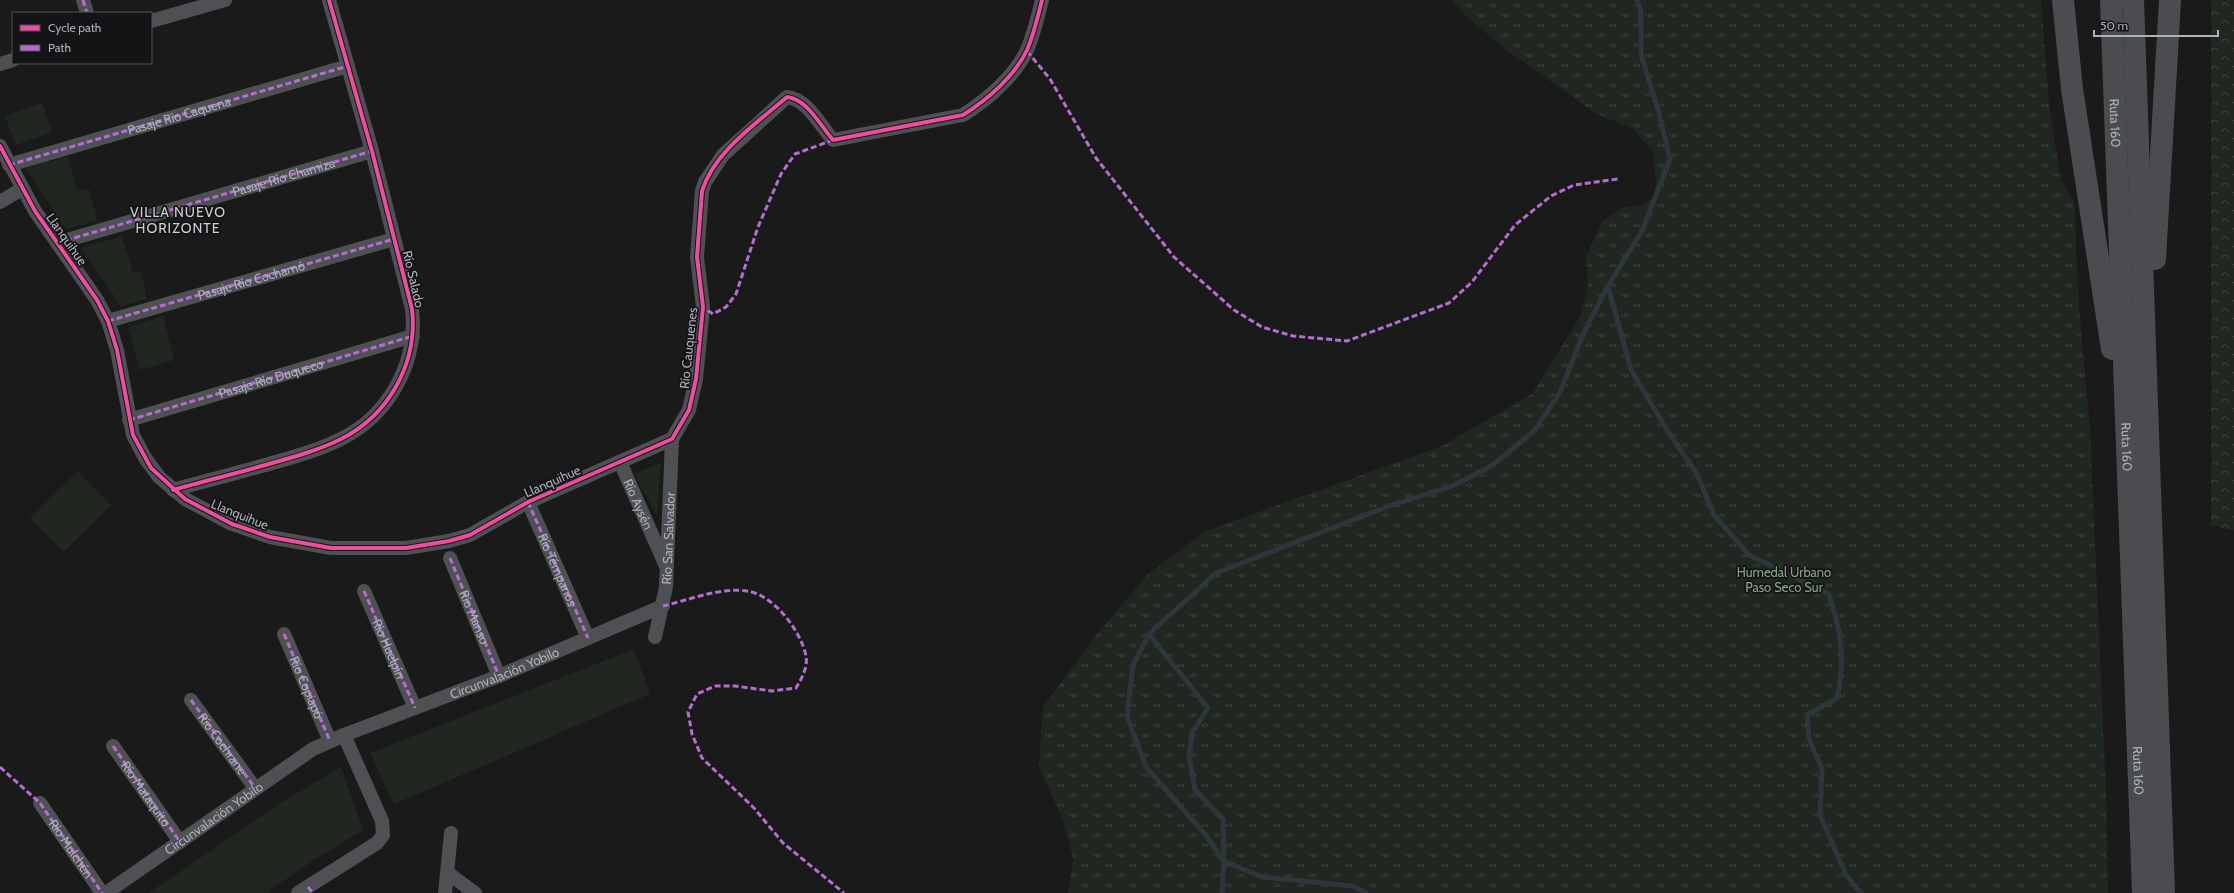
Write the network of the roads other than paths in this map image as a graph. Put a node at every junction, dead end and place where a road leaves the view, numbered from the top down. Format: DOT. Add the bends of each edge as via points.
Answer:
graph roads {
  1 [pos="83,0"];
  2 [pos="225,0"];
  3 [pos="329,0"];
  4 [pos="1042,0"];
  5 [pos="2063,0"];
  6 [pos="2111,0"];
  7 [pos="2133,0"];
  8 [pos="2170,0"];
  9 [pos="87,12"];
  10 [pos="152,21"];
  11 [pos="12,60"];
  12 [pos="0,64"];
  13 [pos="348,66"];
  14 [pos="0,146"];
  15 [pos="372,151"];
  16 [pos="9,165"];
  17 [pos="22,189"];
  18 [pos="0,202"];
  19 [pos="394,239"];
  20 [pos="56,243"];
  21 [pos="108,321"];
  22 [pos="413,336"];
  23 [pos="2145,344"];
  24 [pos="129,420"];
  25 [pos="2126,436"];
  26 [pos="672,439"];
  27 [pos="620,462"];
  28 [pos="173,490"];
  29 [pos="528,502"];
  30 [pos="450,558"];
  31 [pos="667,568"];
  32 [pos="364,590"];
  33 [pos="663,606"];
  34 [pos="284,634"];
  35 [pos="656,637"];
  36 [pos="588,638"];
  37 [pos="499,676"];
  38 [pos="192,700"];
  39 [pos="415,708"];
  40 [pos="344,735"];
  41 [pos="330,741"];
  42 [pos="113,746"];
  43 [pos="255,788"];
  44 [pos="40,803"];
  45 [pos="451,833"];
  46 [pos="180,842"];
  47 [pos="448,873"];
  48 [pos="306,891"];
  49 [pos="102,893"];
  50 [pos="106,893"];
  51 [pos="445,893"];
  52 [pos="475,893"];
  53 [pos="2143,893"];
  54 [pos="2164,893"];
  1 -- 9 [label="street"];
  2 -- 10 [label="street"];
  3 -- 13 [label="street, Río Salado"];
  4 -- 26 [label="street, Río Cauquenes" via="1026,50 1010,75 977,106 963,115 833,140 804,104 797,98 786,97 715,164 702,191 697,257 703,307 696,379 689,410"];
  5 -- 25 [label="highway" via="2072,89"];
  6 -- 25 [label="highway, Ruta 160"];
  7 -- 23 [label="highway, Ruta 160"];
  8 -- 23 [label="highway" via="2157,223"];
  11 -- 12 [label="street"];
  13 -- 15 [label="street, Río Salado"];
  13 -- 16 [label="street, Pasaje Río Caquena"];
  14 -- 16 [label="street, Llanquihue"];
  15 -- 19 [label="street, Río Salado"];
  15 -- 20 [label="street, Pasaje Río Chamiza"];
  16 -- 17 [label="street, Llanquihue"];
  17 -- 18 [label="street"];
  17 -- 20 [label="street, Llanquihue"];
  19 -- 21 [label="street, Pasaje Río Cochamó"];
  19 -- 22 [label="street, Río Salado" via="412,309"];
  20 -- 21 [label="street, Llanquihue" via="97,300"];
  21 -- 24 [label="street, Llanquihue" via="117,350"];
  22 -- 24 [label="street, Pasaje Río Duqueco"];
  22 -- 28 [label="street, Río Salado" via="398,384 375,414 354,431 312,451"];
  23 -- 54 [label="highway, Ruta 160"];
  24 -- 28 [label="street, Llanquihue" via="133,435 145,458"];
  25 -- 53 [label="highway, Ruta 160"];
  26 -- 27 [label="street, Llanquihue"];
  26 -- 31 [label="street, Río San Salvador"];
  27 -- 29 [label="street, Llanquihue"];
  27 -- 31 [label="street, Río Aysén"];
  28 -- 29 [label="street, Llanquihue" via="214,515 251,531 311,546 358,549 406,548 449,541 470,535"];
  29 -- 36 [label="street, Río Témpanos"];
  30 -- 37 [label="street, Río Manso"];
  31 -- 33 [label="street, Río San Salvador"];
  32 -- 39 [label="street, Río Huelpín"];
  33 -- 35 [label="street, Río San Salvador"];
  33 -- 36 [label="street, Circunvalación Yobilo"];
  34 -- 41 [label="street, Río Copiapó"];
  36 -- 37 [label="street, Circunvalación Yobilo"];
  37 -- 39 [label="street, Circunvalación Yobilo"];
  38 -- 43 [label="street, Río Cochrane"];
  39 -- 40 [label="street, Circunvalación Yobilo"];
  40 -- 41 [label="street, Circunvalación Yobilo"];
  40 -- 48 [label="street" via="382,821 383,835 377,843"];
  41 -- 43 [label="street, Circunvalación Yobilo" via="296,759"];
  42 -- 46 [label="street, Río Mataquito"];
  43 -- 46 [label="street, Circunvalación Yobilo"];
  44 -- 49 [label="street, Río Mulchén"];
  45 -- 47 [label="street"];
  46 -- 50 [label="street, Circunvalación Yobilo"];
  47 -- 51 [label="street"];
  47 -- 52 [label="street"];
}
